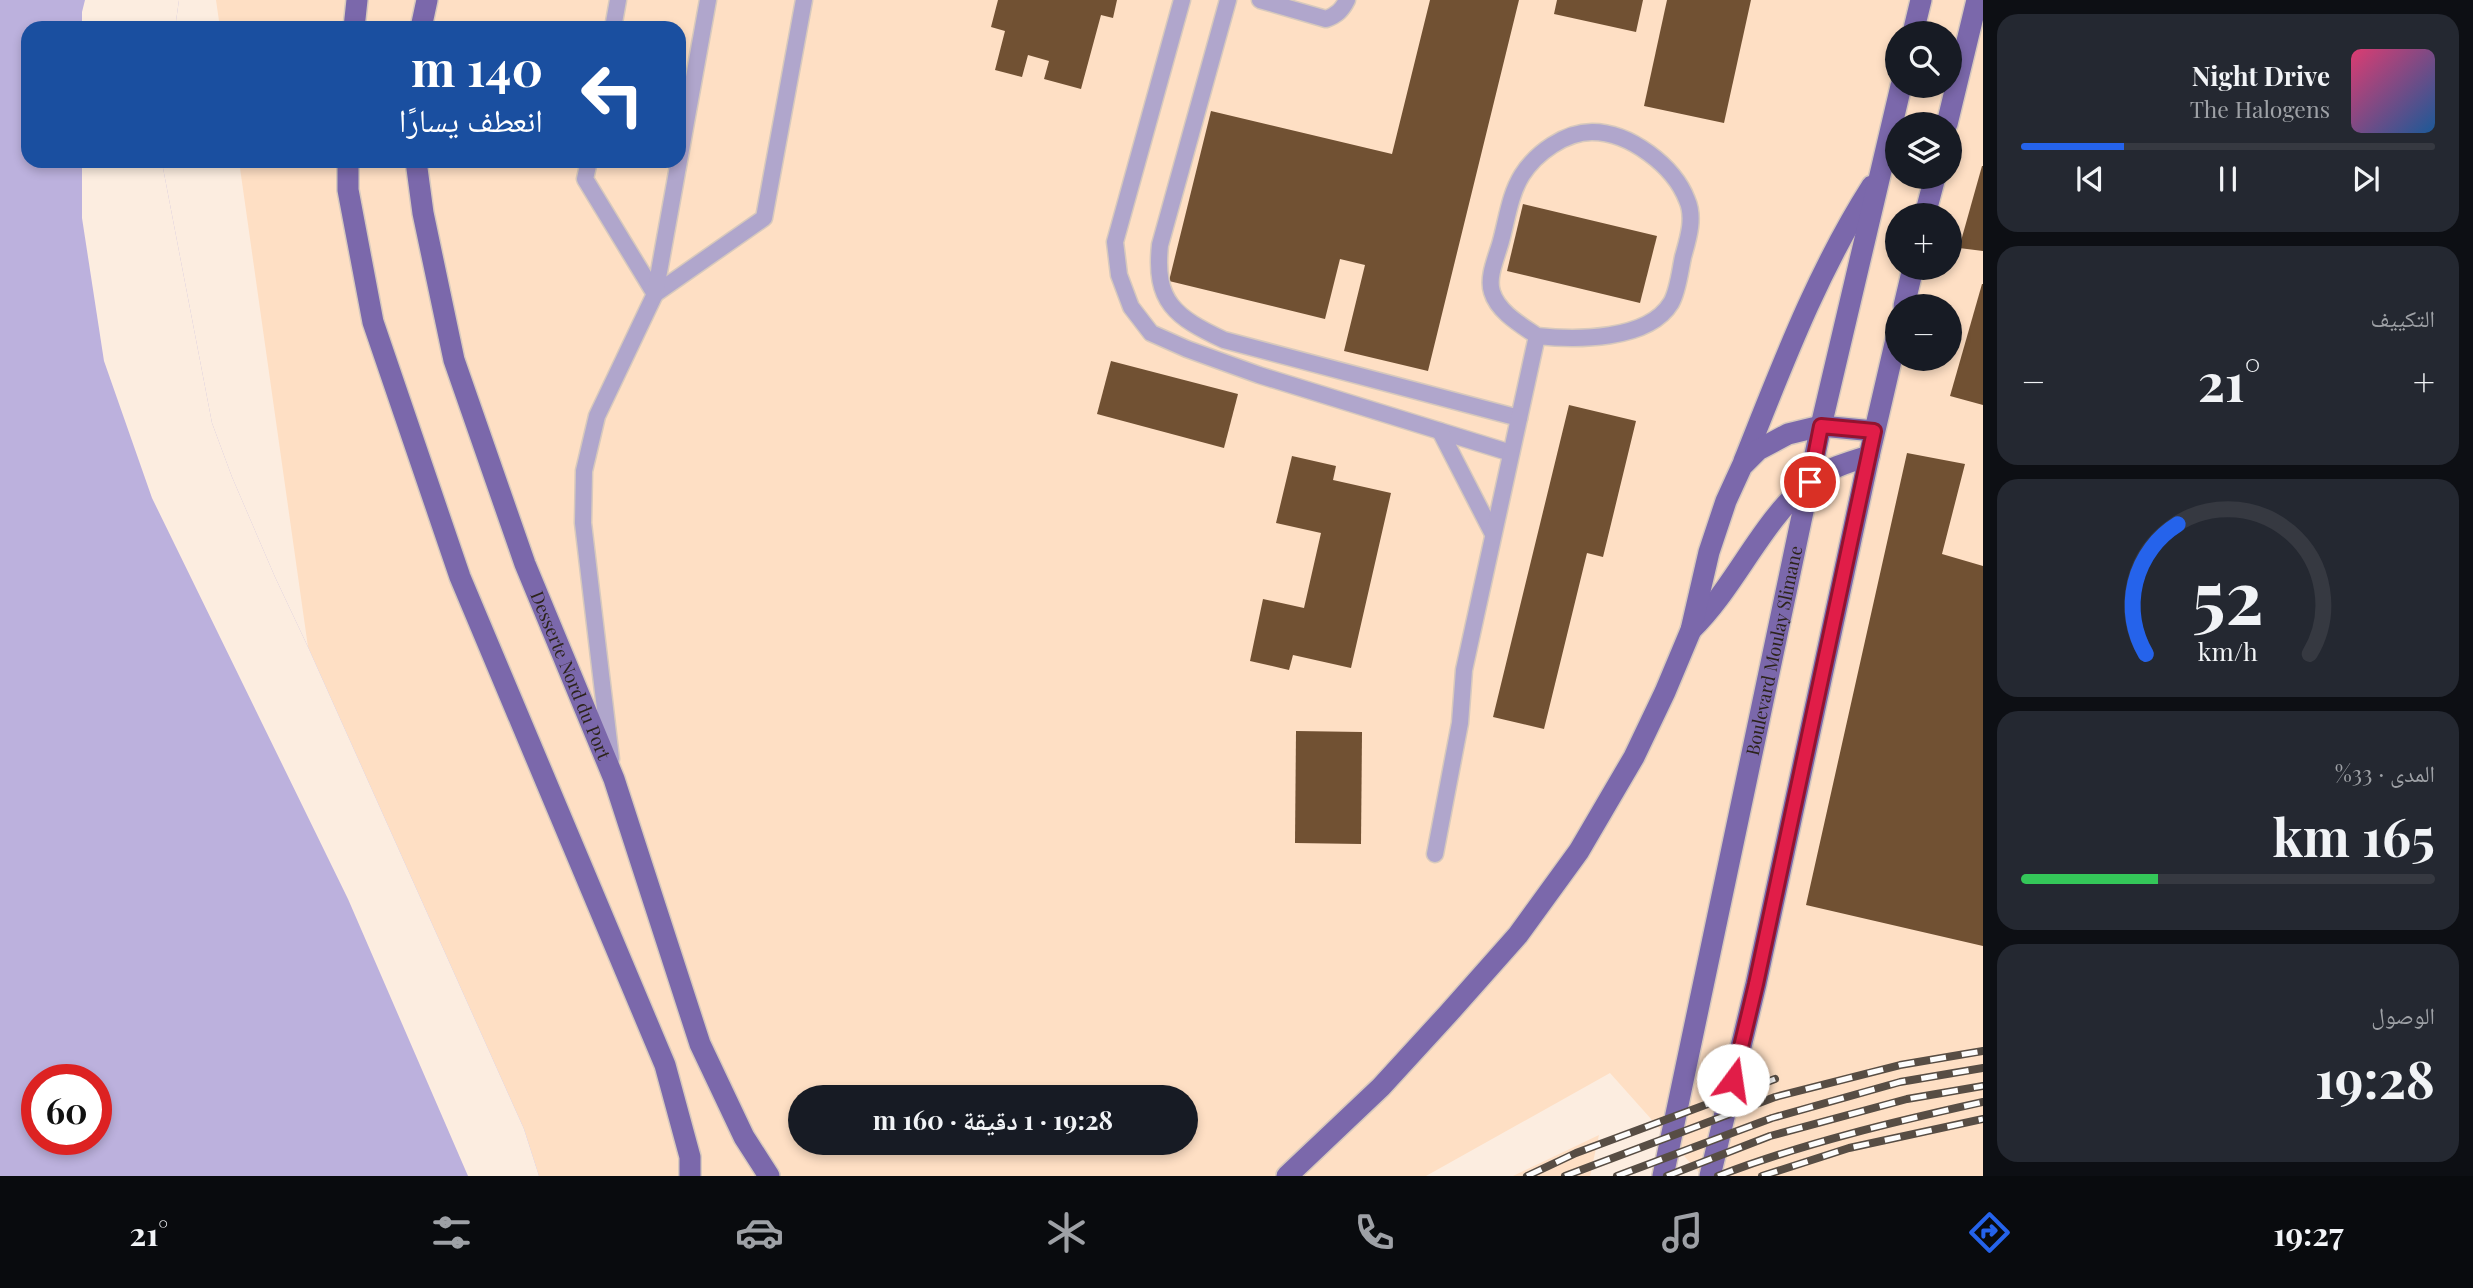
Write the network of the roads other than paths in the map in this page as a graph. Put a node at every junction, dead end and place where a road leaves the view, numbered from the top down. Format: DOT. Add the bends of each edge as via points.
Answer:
graph roads {
  1 [pos="357,0"];
  2 [pos="427,0"];
  3 [pos="618,0"];
  4 [pos="708,0"];
  5 [pos="804,0"];
  6 [pos="1182,0"];
  7 [pos="1228,0"];
  8 [pos="1260,0"];
  9 [pos="1347,0"];
  10 [pos="1921,0"];
  11 [pos="1977,0"];
  12 [pos="355,21"];
  13 [pos="422,21"];
  14 [pos="614,21"];
  15 [pos="1916,21"];
  16 [pos="1898,98"];
  17 [pos="1950,112"];
  18 [pos="686,122"];
  19 [pos="348,168"];
  20 [pos="417,168"];
  21 [pos="587,168"];
  22 [pos="678,168"];
  23 [pos="1881,172"];
  24 [pos="655,294"];
  25 [pos="1537,336"];
  26 [pos="1224,340"];
  27 [pos="1219,361"];
  28 [pos="1888,371"];
  29 [pos="1519,418"];
  30 [pos="1821,426"];
  31 [pos="1440,431"];
  32 [pos="1874,431"];
  33 [pos="1511,453"];
  34 [pos="1868,456"];
  35 [pos="1742,466"];
  36 [pos="1810,482"];
  37 [pos="1493,534"];
  38 [pos="1691,630"];
  39 [pos="614,779"];
  40 [pos="1435,855"];
  41 [pos="690,1176"];
  42 [pos="769,1176"];
  43 [pos="1287,1176"];
  44 [pos="1663,1176"];
  45 [pos="1710,1176"];
  1 -- 12 [label="main road"];
  2 -- 13 [label="main road"];
  3 -- 14 [label="lane"];
  4 -- 18 [label="lane"];
  5 -- 24 [label="lane" via="764,218"];
  6 -- 27 [label="lane" via="1125,200 1116,253 1131,307 1151,333"];
  7 -- 26 [label="lane" via="1157,270 1173,308 1191,324"];
  8 -- 9 [label="lane" via="1326,19 1343,9"];
  10 -- 15 [label="main road"];
  11 -- 17 [label="main road"];
  16 -- 23 [label="main road, Boulevard Moulay Slimane"];
  19 -- 41 [label="main road" via="348,190 373,322 460,577 665,1065 690,1157"];
  20 -- 39 [label="main road, Desserte Nord du Port" via="454,360 525,564"];
  21 -- 24 [label="lane" via="585,179"];
  22 -- 24 [label="lane"];
  23 -- 30 [label="main road, Boulevard Moulay Slimane"];
  23 -- 35 [label="main road" via="1805,309"];
  24 -- 39 [label="lane" via="597,416 584,471 583,523"];
  25 -- 25 [label="lane" via="1575,338 1632,330 1661,315 1672,301 1691,227 1689,203 1679,181 1659,162 1616,136 1593,131 1549,146 1522,173 1514,190 1490,286 1497,303 1512,319"];
  25 -- 29 [label="lane"];
  26 -- 27 [label="lane"];
  26 -- 29 [label="lane"];
  27 -- 31 [label="lane"];
  28 -- 32 [label="main road"];
  29 -- 33 [label="lane"];
  30 -- 32 [label="main road"];
  30 -- 35 [label="main road" via="1769,443"];
  30 -- 36 [label="main road, Boulevard Moulay Slimane"];
  31 -- 33 [label="lane"];
  31 -- 37 [label="lane"];
  32 -- 34 [label="main road"];
  33 -- 37 [label="lane"];
  34 -- 36 [label="main road"];
  34 -- 45 [label="main road" via="1756,984"];
  35 -- 38 [label="main road" via="1709,552"];
  36 -- 38 [label="main road" via="1767,528 1715,606"];
  36 -- 44 [label="main road, Boulevard Moulay Slimane"];
  37 -- 40 [label="lane" via="1464,670 1460,723"];
  38 -- 43 [label="main road" via="1634,757 1579,851 1542,903 1381,1087"];
  39 -- 42 [label="main road, Desserte Nord du Port" via="700,1045 744,1137"];
}
